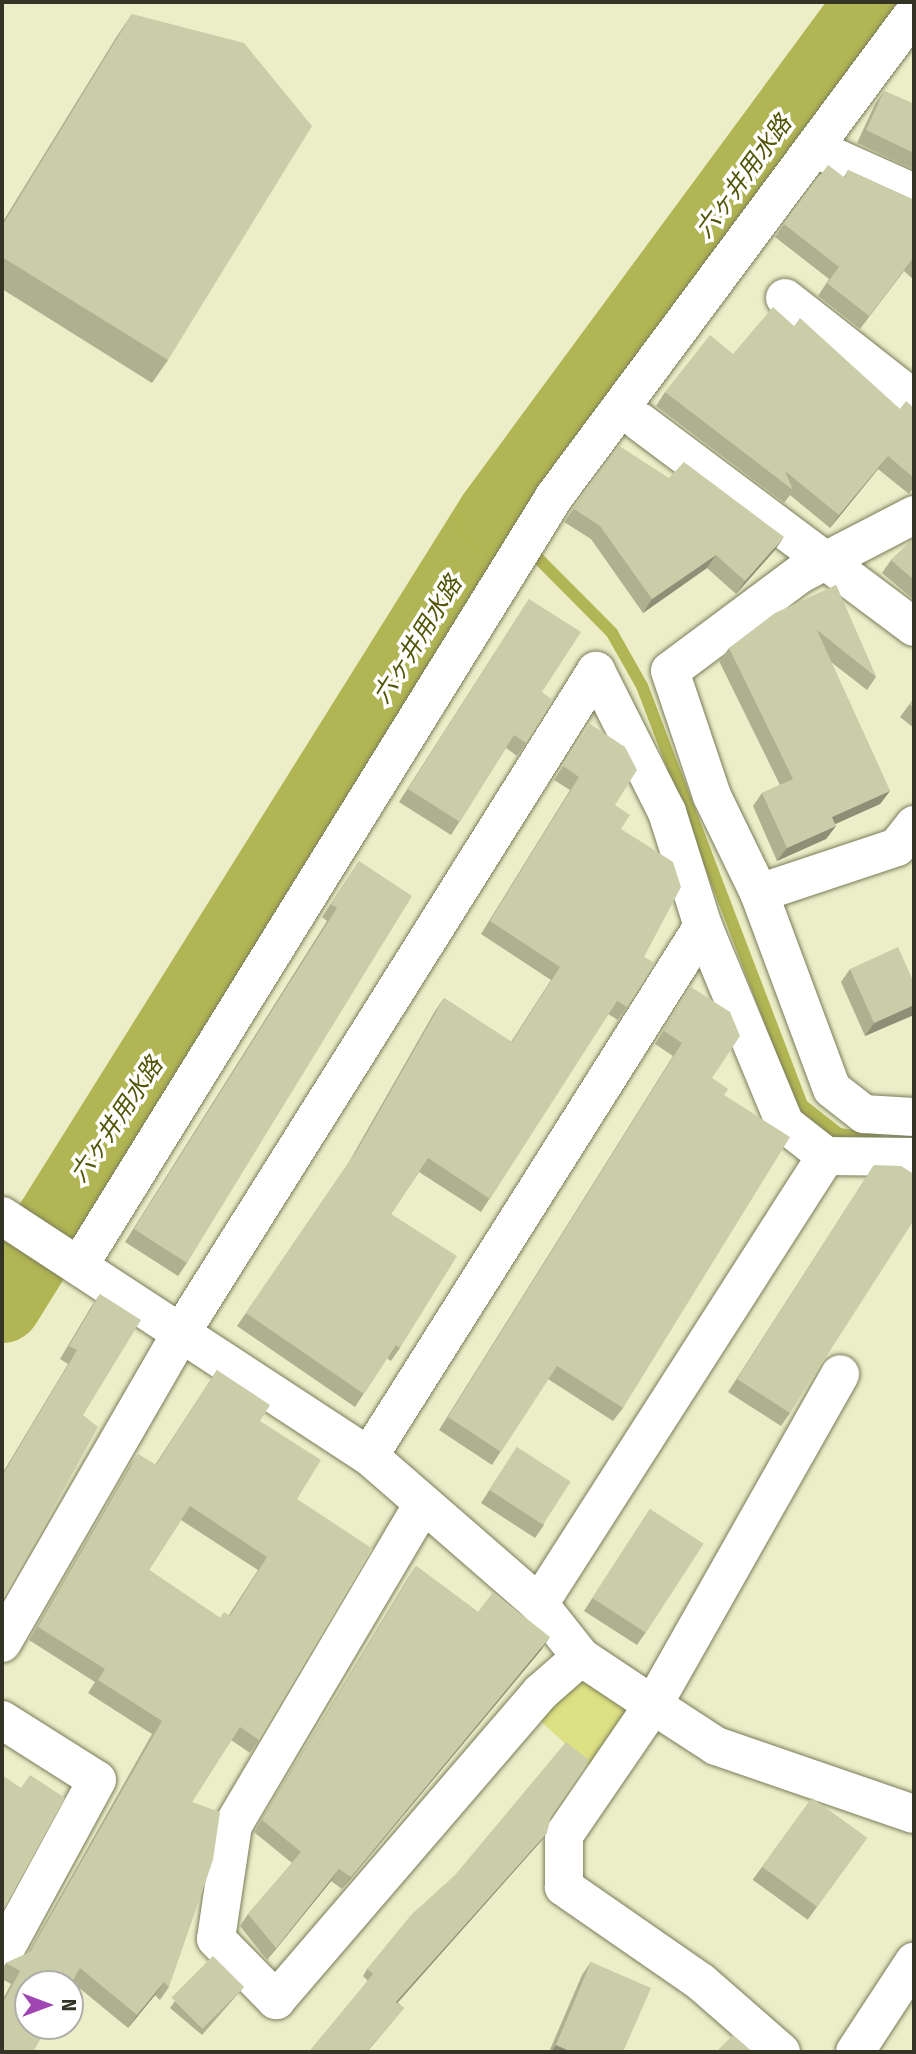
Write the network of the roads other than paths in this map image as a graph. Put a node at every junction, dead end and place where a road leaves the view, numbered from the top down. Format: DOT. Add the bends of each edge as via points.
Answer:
graph roads {
  1 [pos="914,13"];
  2 [pos="814,148"];
  3 [pos="914,193"];
  4 [pos="785,298"];
  5 [pos="914,398"];
  6 [pos="640,422"];
  7 [pos="914,515"];
  8 [pos="829,559"];
  9 [pos="914,627"];
  10 [pos="908,845"];
  11 [pos="759,893"];
  12 [pos="703,926"];
  13 [pos="914,1117"];
  14 [pos="826,1156"];
  15 [pos="914,1157"];
  16 [pos="2,1216"];
  17 [pos="71,1258"];
  18 [pos="179,1336"];
  19 [pos="840,1374"];
  20 [pos="369,1456"];
  21 [pos="423,1503"];
  22 [pos="539,1604"];
  23 [pos="2,1643"];
  24 [pos="581,1657"];
  25 [pos="653,1705"];
  26 [pos="2,1720"];
  27 [pos="914,1814"];
  28 [pos="2,1955"];
  29 [pos="914,1962"];
  30 [pos="781,2052"];
  31 [pos="855,2052"];
  1 -- 2 [label="street"];
  2 -- 3 [label="street"];
  2 -- 17 [label="street" via="554,497"];
  4 -- 5 [label="street"];
  6 -- 8 [label="street"];
  7 -- 8 [label="street"];
  8 -- 9 [label="street"];
  8 -- 11 [label="street" via="670,671 712,796"];
  10 -- 11 [label="street"];
  11 -- 13 [label="street" via="800,1017 832,1089 864,1114"];
  12 -- 14 [label="street" via="785,1124"];
  12 -- 18 [label="street" via="667,812 596,671"];
  12 -- 20 [label="street"];
  14 -- 15 [label="street"];
  14 -- 22 [label="street"];
  16 -- 17 [label="street"];
  17 -- 18 [label="street"];
  18 -- 20 [label="street"];
  18 -- 23 [label="street"];
  19 -- 25 [label="street"];
  20 -- 21 [label="street"];
  21 -- 22 [label="street"];
  21 -- 24 [label="street" via="233,1825 216,1939 276,2000 541,1692"];
  22 -- 24 [label="street"];
  24 -- 25 [label="street"];
  25 -- 27 [label="street" via="716,1746"];
  25 -- 30 [label="street" via="564,1835 564,1887 701,1982"];
  26 -- 28 [label="street" via="97,1780"];
  29 -- 31 [label="street"];
}
